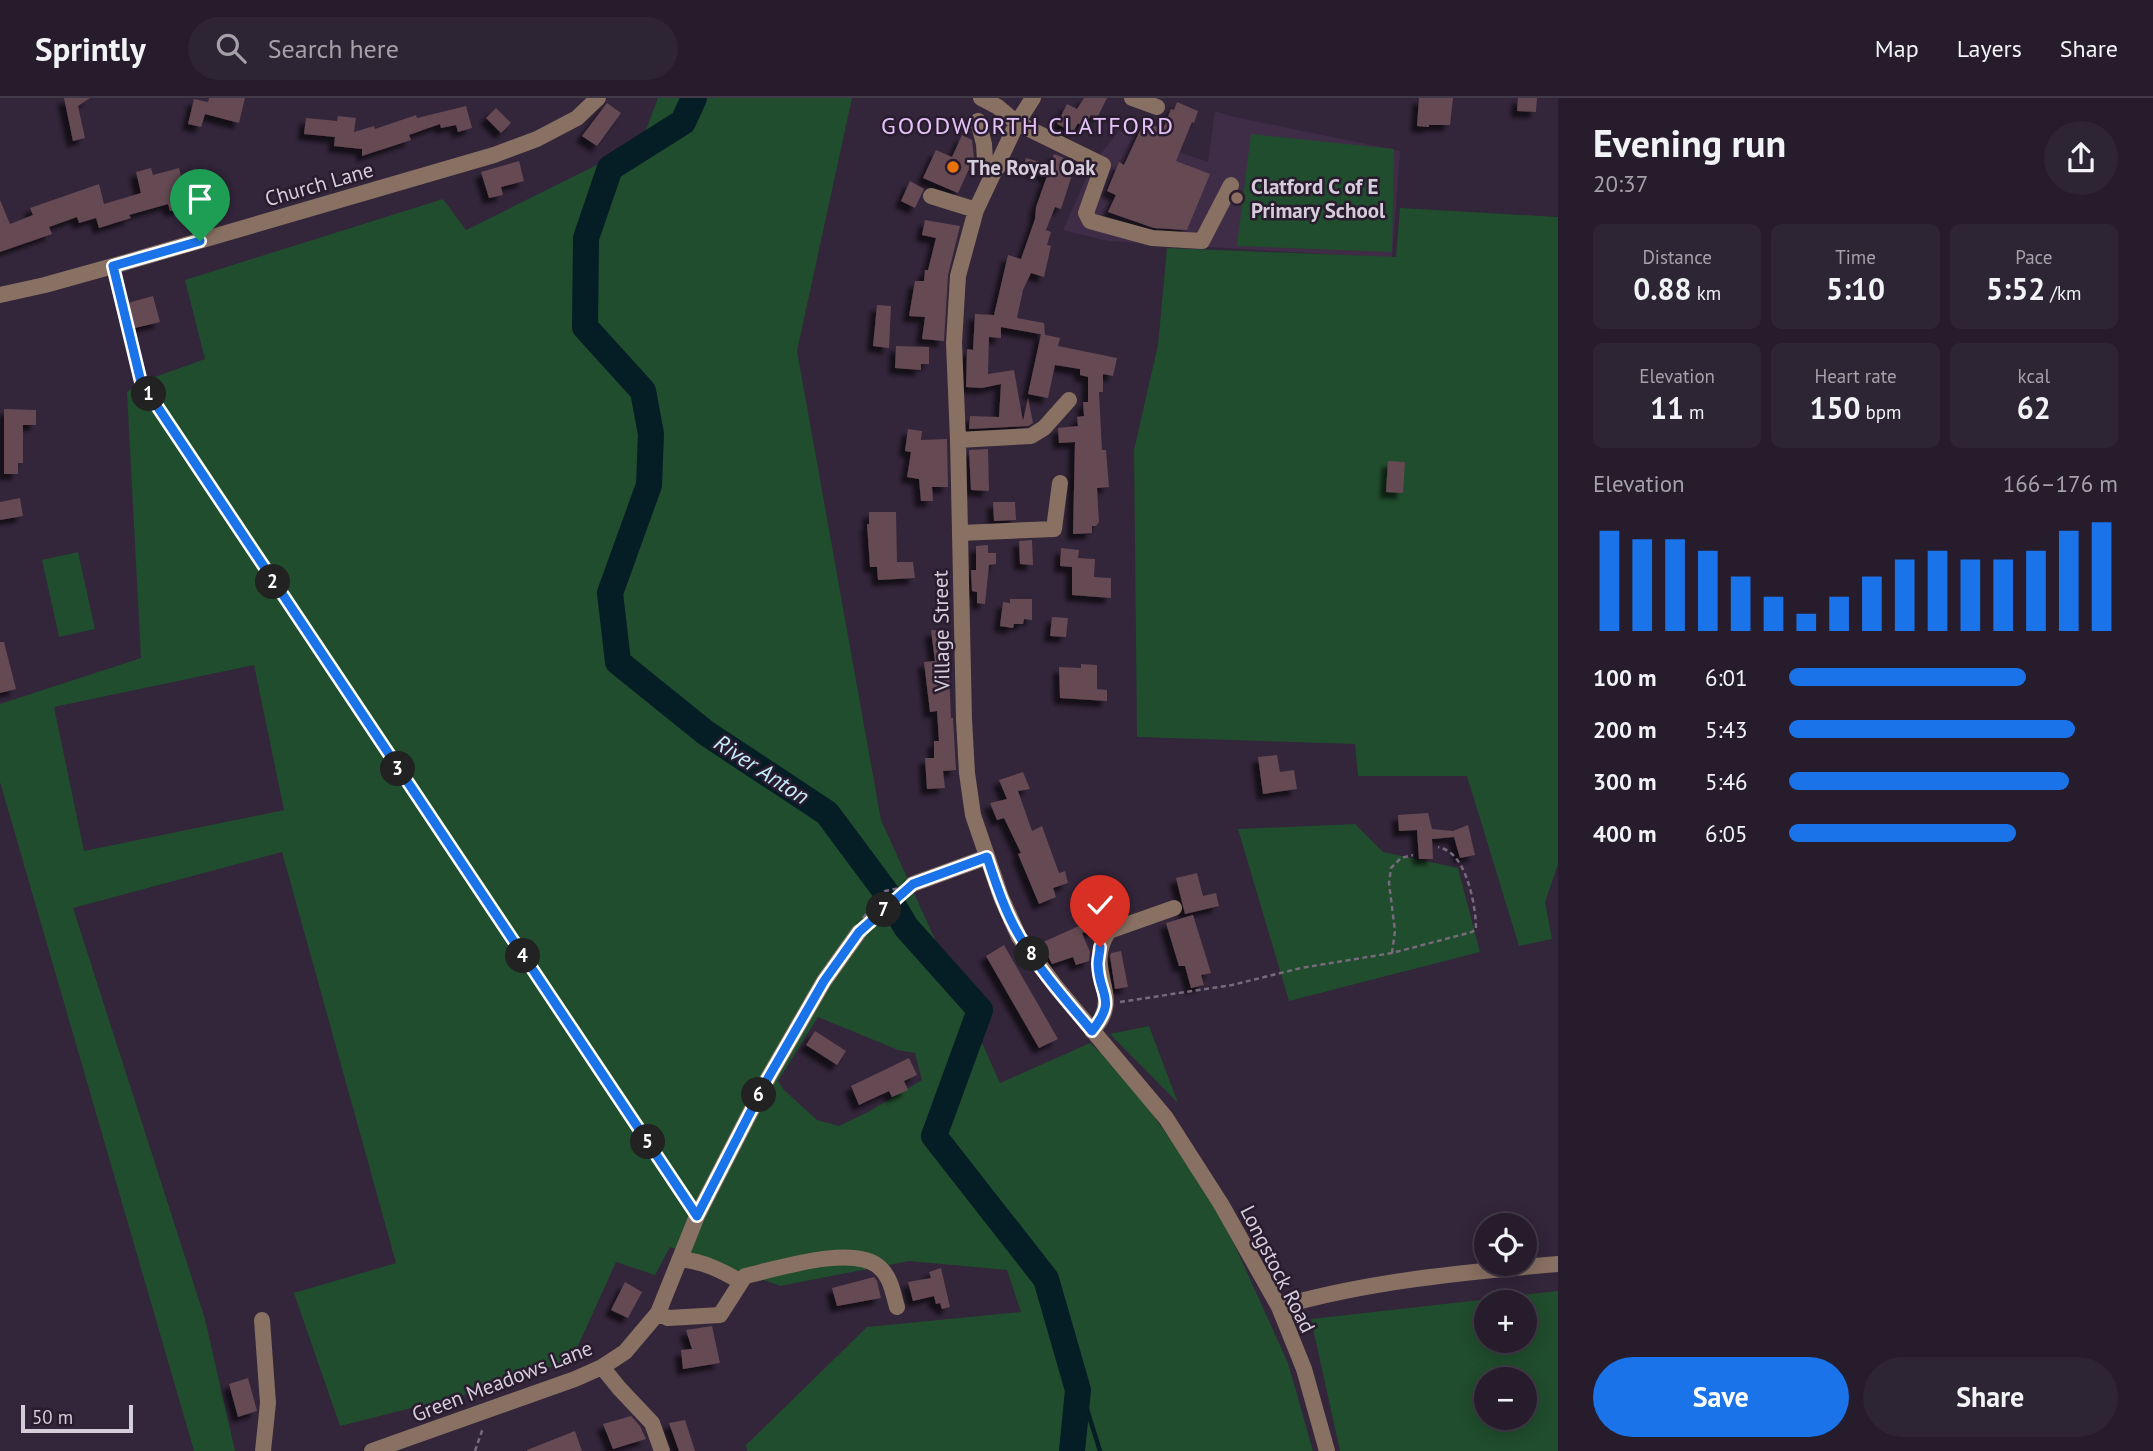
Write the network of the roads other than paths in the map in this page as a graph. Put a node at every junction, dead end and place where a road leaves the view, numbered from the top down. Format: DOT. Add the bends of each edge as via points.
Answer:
graph roads {
  1 [pos="598,98"];
  2 [pos="981,98"];
  3 [pos="1032,98"];
  4 [pos="1132,98"];
  5 [pos="1157,107"];
  6 [pos="978,121"];
  7 [pos="1017,122"];
  8 [pos="998,167"];
  9 [pos="1231,185"];
  10 [pos="931,196"];
  11 [pos="976,209"];
  12 [pos="0,295"];
  13 [pos="1069,400"];
  14 [pos="958,440"];
  15 [pos="1059,483"];
  16 [pos="960,533"];
  17 [pos="987,857"];
  18 [pos="913,884"];
  19 [pos="1174,908"];
  20 [pos="857,935"];
  21 [pos="1092,1031"];
  22 [pos="1166,1118"];
  23 [pos="681,1259"];
  24 [pos="1558,1264"];
  25 [pos="741,1282"];
  26 [pos="897,1307"];
  27 [pos="1279,1307"];
  28 [pos="658,1313"];
  29 [pos="262,1320"];
  30 [pos="602,1367"];
  31 [pos="263,1451"];
  32 [pos="372,1451"];
  33 [pos="662,1451"];
  34 [pos="1326,1451"];
  1 -- 12 [label="street, Church Lane" via="577,118 494,155"];
  2 -- 7 [label="street"];
  3 -- 7 [label="street, Village Street"];
  4 -- 5 [label="street"];
  6 -- 8 [label="street" via="985,161"];
  7 -- 8 [label="street, Village Street"];
  7 -- 9 [label="street" via="1103,165 1086,213 1090,221 1116,229 1152,238 1202,241"];
  8 -- 11 [label="street, Village Street"];
  10 -- 11 [label="street"];
  11 -- 14 [label="street, Village Street" via="958,276 954,343"];
  13 -- 14 [label="street" via="1031,436"];
  14 -- 16 [label="street, Village Street"];
  15 -- 16 [label="street" via="1054,529"];
  16 -- 17 [label="street, Village Street" via="967,773 973,815"];
  17 -- 18 [label="street"];
  17 -- 21 [label="street, Village Street" via="1019,937"];
  19 -- 21 [label="street" via="1109,931 1102,940 1098,966 1107,1004"];
  20 -- 23 [label="street, Green Meadows Lane" via="774,1067 697,1216"];
  21 -- 22 [label="street, Village Street"];
  22 -- 27 [label="street, Longstock Road"];
  23 -- 25 [label="street" via="700,1262"];
  23 -- 28 [label="street, Green Meadows Lane"];
  24 -- 27 [label="street" via="1319,1295"];
  25 -- 26 [label="street" via="745,1276 828,1257 869,1259 882,1268"];
  25 -- 28 [label="street" via="720,1315 668,1318"];
  27 -- 34 [label="street, Longstock Road" via="1304,1369"];
  28 -- 30 [label="street, Green Meadows Lane" via="625,1352"];
  29 -- 31 [label="street" via="268,1403"];
  30 -- 32 [label="street, Green Meadows Lane"];
  30 -- 33 [label="street" via="652,1423"];
}
